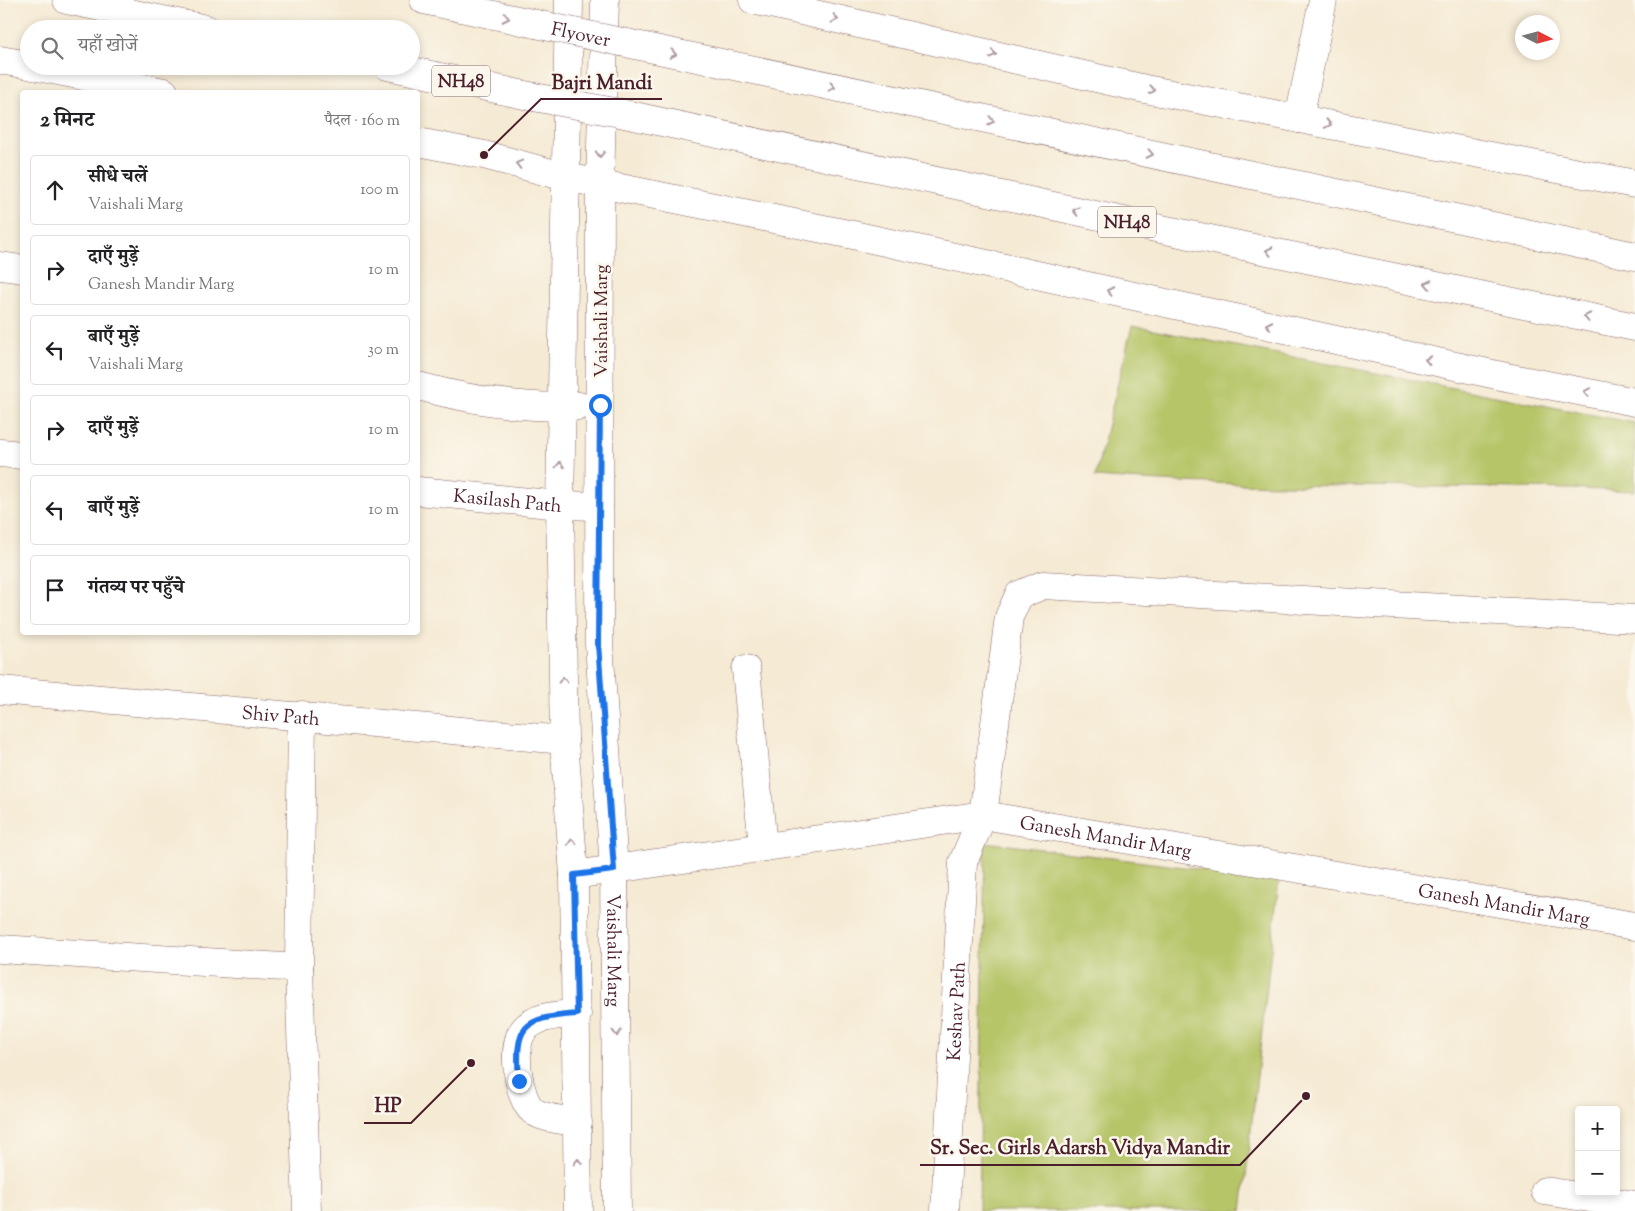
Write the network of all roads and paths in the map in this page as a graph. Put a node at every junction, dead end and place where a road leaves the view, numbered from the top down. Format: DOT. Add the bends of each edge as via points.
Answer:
graph roads {
  1 [pos="67,0"];
  2 [pos="424,0"];
  3 [pos="569,0"];
  4 [pos="605,0"];
  5 [pos="753,0"];
  6 [pos="1324,0"];
  7 [pos="163,20"];
  8 [pos="0,60"];
  9 [pos="20,63"];
  10 [pos="420,73"];
  11 [pos="78,75"];
  12 [pos="154,90"];
  13 [pos="1300,119"];
  14 [pos="420,142"];
  15 [pos="566,177"];
  16 [pos="600,183"];
  17 [pos="1635,184"];
  18 [pos="1635,256"];
  19 [pos="0,266"];
  20 [pos="20,269"];
  21 [pos="1635,327"];
  22 [pos="420,387"];
  23 [pos="1635,402"];
  24 [pos="600,405"];
  25 [pos="560,407"];
  26 [pos="0,452"];
  27 [pos="20,455"];
  28 [pos="420,491"];
  29 [pos="560,505"];
  30 [pos="599,506"];
  31 [pos="1635,619"];
  32 [pos="746,669"];
  33 [pos="0,690"];
  34 [pos="302,715"];
  35 [pos="564,740"];
  36 [pos="983,815"];
  37 [pos="763,847"];
  38 [pos="614,870"];
  39 [pos="574,875"];
  40 [pos="1635,926"];
  41 [pos="0,950"];
  42 [pos="299,968"];
  43 [pos="577,1014"];
  44 [pos="618,1071"];
  45 [pos="578,1073"];
  46 [pos="578,1122"];
  47 [pos="1544,1191"];
  48 [pos="1635,1205"];
  49 [pos="307,1211"];
  50 [pos="578,1211"];
  51 [pos="618,1211"];
  52 [pos="945,1211"];
  1 -- 7 [label="main road"];
  2 -- 18 [label="main road, Flyover, one-way, bridge"];
  3 -- 15 [label="main road, Vaishali Marg"];
  4 -- 16 [label="main road, Vaishali Marg, one-way"];
  5 -- 13 [label="main road, one-way" via="1145,89"];
  6 -- 13 [label="main road"];
  8 -- 9 [label="main road"];
  21 -- 10 [label="main road, NH48, one-way, bridge"];
  11 -- 12 [label="main road"];
  13 -- 17 [label="main road, one-way"];
  15 -- 14 [label="main road, one-way"];
  15 -- 16 [label="main road"];
  15 -- 25 [label="main road, Vaishali Marg"];
  23 -- 16 [label="main road, one-way"];
  16 -- 24 [label="main road, Vaishali Marg"];
  19 -- 20 [label="main road"];
  22 -- 25 [label="main road" via="462,398"];
  24 -- 25 [label="main road"];
  24 -- 30 [label="main road, Vaishali Marg"];
  29 -- 25 [label="main road, Vaishali Marg, one-way"];
  26 -- 27 [label="main road"];
  28 -- 29 [label="main road, Kasilash Path"];
  29 -- 30 [label="main road, Kasilash Path"];
  35 -- 29 [label="main road, Vaishali Marg, one-way"];
  30 -- 38 [label="main road, Vaishali Marg" via="598,643"];
  31 -- 36 [label="main road, Keshav Path" via="1043,585 1019,595 1009,617"];
  32 -- 37 [label="main road"];
  33 -- 34 [label="main road, Shiv Path"];
  34 -- 35 [label="main road, Shiv Path"];
  34 -- 42 [label="main road"];
  39 -- 35 [label="main road, Vaishali Marg, one-way"];
  36 -- 37 [label="main road, Ganesh Mandir Marg"];
  36 -- 40 [label="main road, Ganesh Mandir Marg"];
  36 -- 52 [label="main road, Keshav Path" via="963,862"];
  37 -- 38 [label="main road, Ganesh Mandir Marg"];
  38 -- 39 [label="main road, Ganesh Mandir Marg"];
  38 -- 44 [label="main road, Vaishali Marg, one-way"];
  39 -- 43 [label="main road, Vaishali Marg"];
  41 -- 42 [label="main road"];
  42 -- 49 [label="main road"];
  43 -- 45 [label="main road, Vaishali Marg"];
  43 -- 46 [label="main road" via="534,1021 522,1032 517,1049 522,1098 534,1112"];
  44 -- 45 [label="main road"];
  44 -- 51 [label="main road, Vaishali Marg"];
  45 -- 46 [label="main road, Vaishali Marg"];
  50 -- 46 [label="main road, Vaishali Marg, one-way"];
  47 -- 48 [label="main road"];
}
